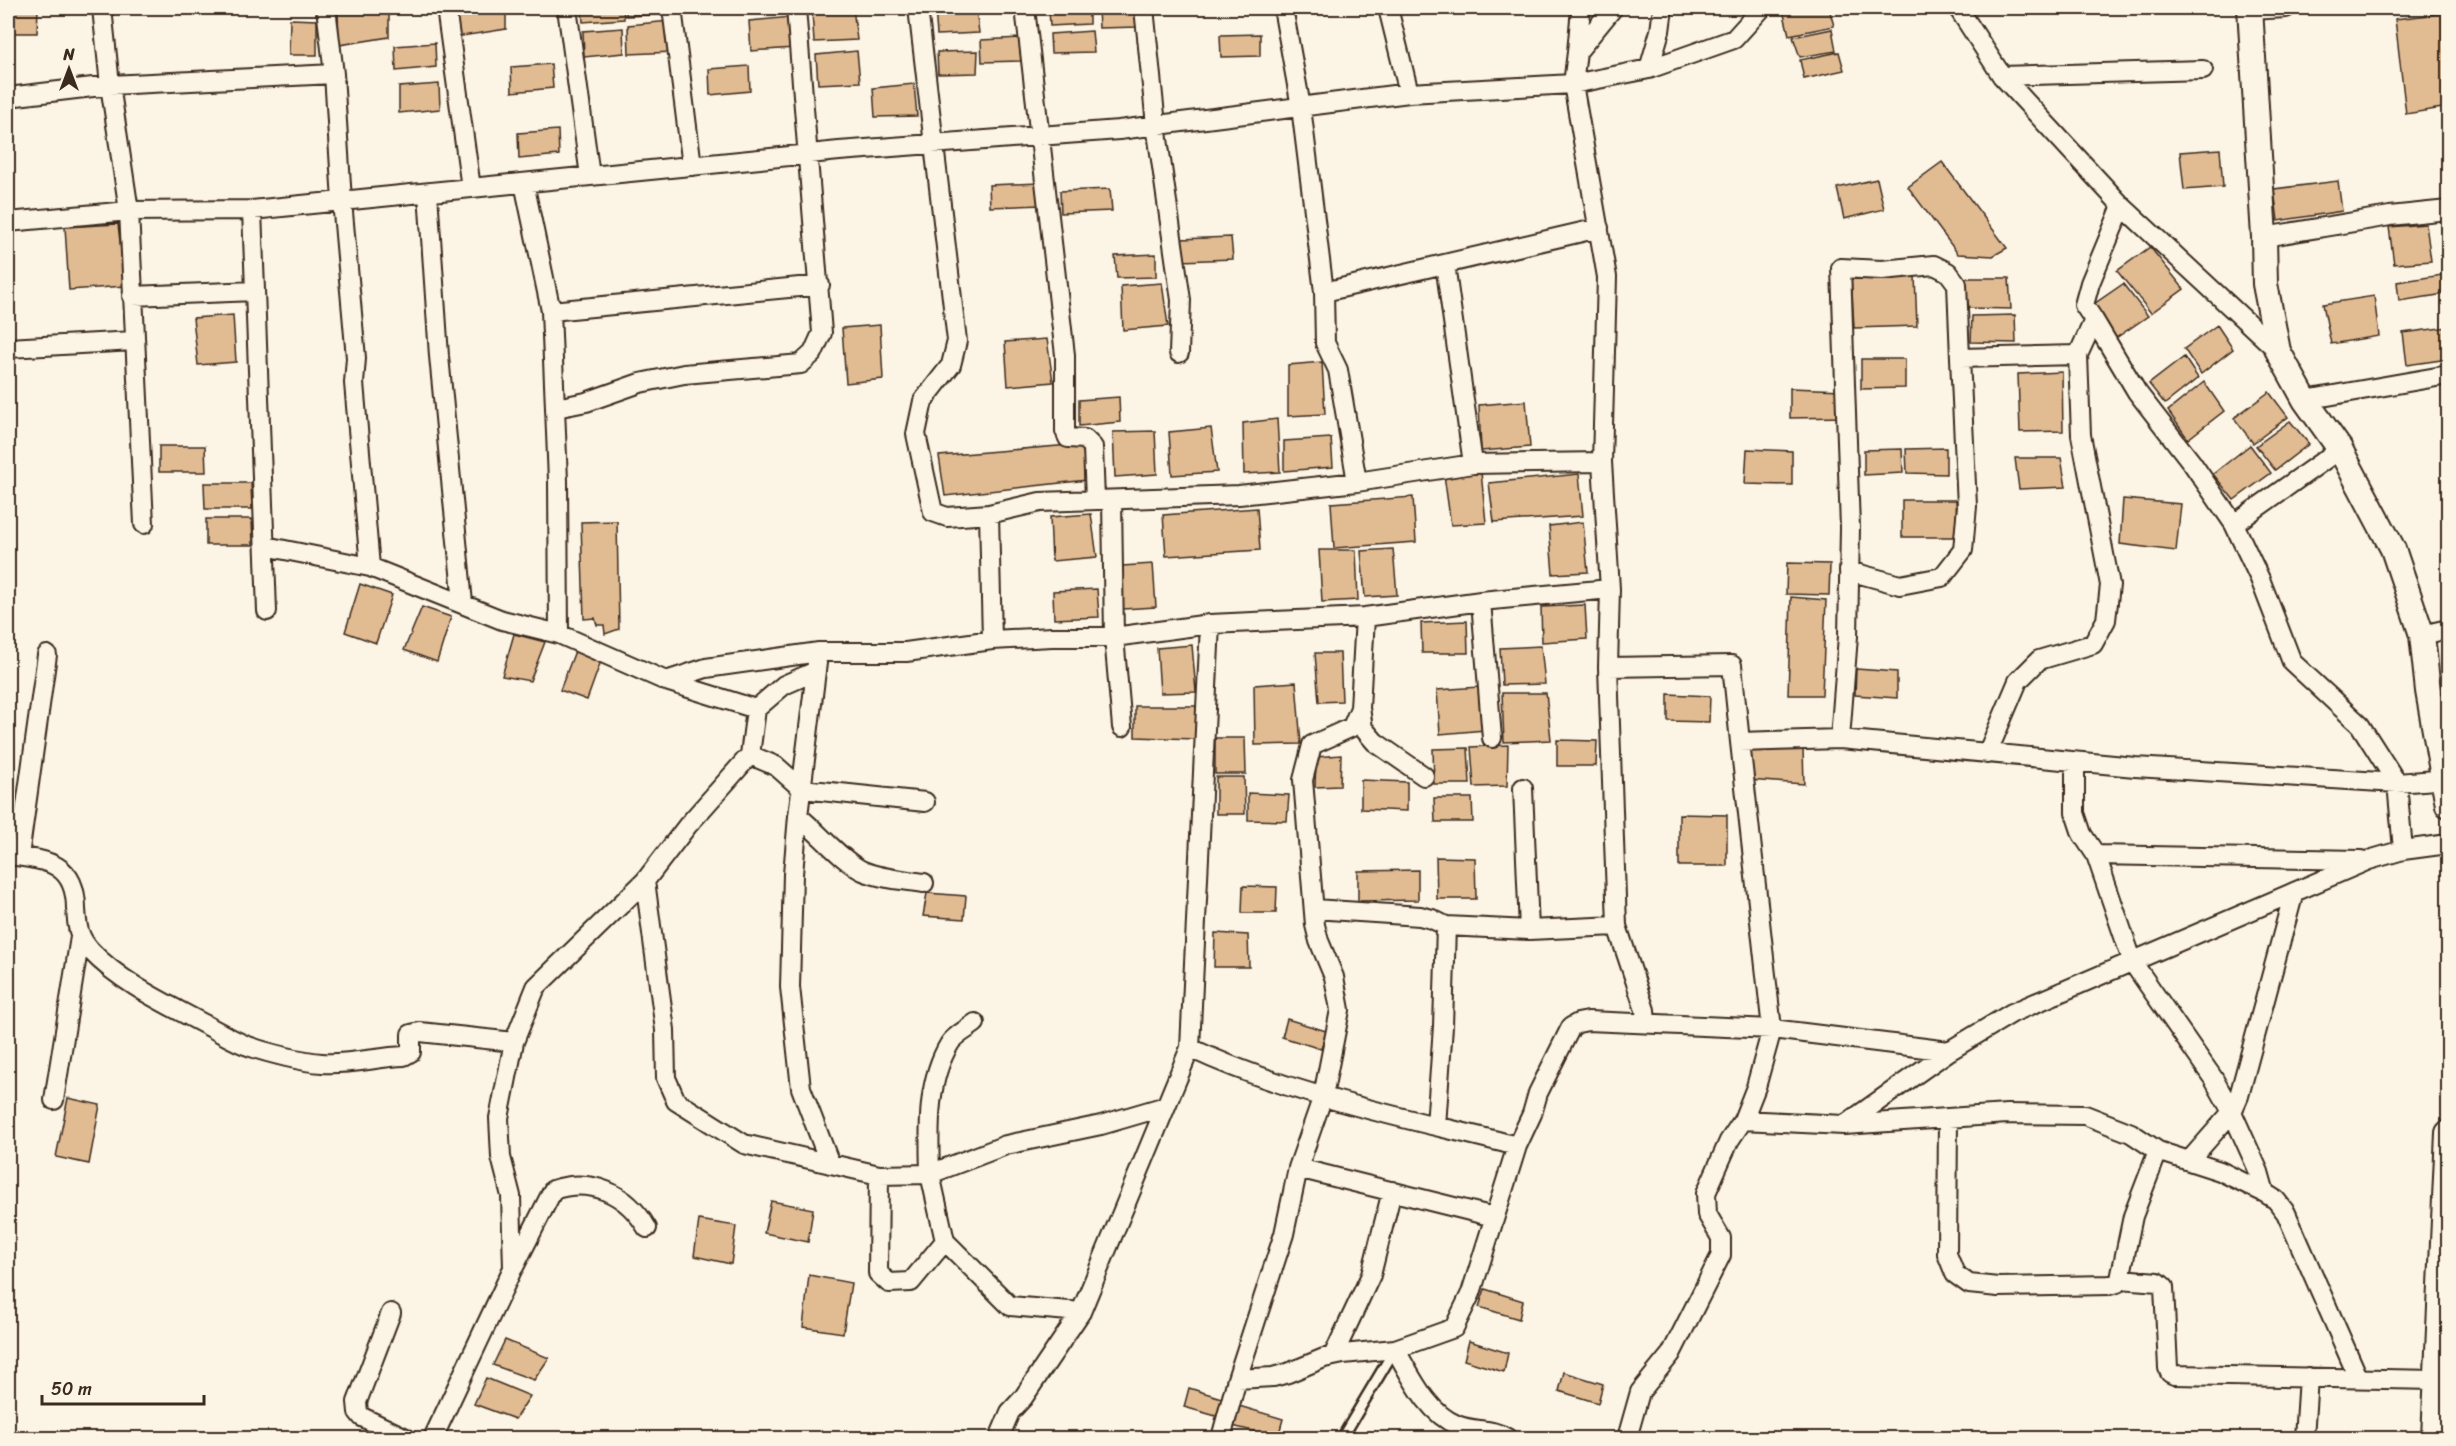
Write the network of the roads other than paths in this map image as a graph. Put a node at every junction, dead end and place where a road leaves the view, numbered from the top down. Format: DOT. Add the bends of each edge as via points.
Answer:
graph roads {
  1 [pos="102,8"];
  2 [pos="326,8"];
  3 [pos="446,8"];
  4 [pos="567,8"];
  5 [pos="672,8"];
  6 [pos="796,8"];
  7 [pos="918,8"];
  8 [pos="1025,8"];
  9 [pos="1144,8"];
  10 [pos="1283,8"];
  11 [pos="1388,8"];
  12 [pos="1581,8"];
  13 [pos="1613,8"];
  14 [pos="1663,8"];
  15 [pos="1762,8"];
  16 [pos="1958,8"];
  17 [pos="2286,8"];
  18 [pos="2250,9"];
  19 [pos="1576,52"];
  20 [pos="1649,69"];
  21 [pos="2203,70"];
  22 [pos="334,74"];
  23 [pos="2001,76"];
  24 [pos="1574,84"];
  25 [pos="110,85"];
  26 [pos="1409,93"];
  27 [pos="8,97"];
  28 [pos="1301,107"];
  29 [pos="1156,125"];
  30 [pos="1041,135"];
  31 [pos="935,143"];
  32 [pos="807,154"];
  33 [pos="692,166"];
  34 [pos="590,176"];
  35 [pos="524,183"];
  36 [pos="471,188"];
  37 [pos="428,193"];
  38 [pos="342,201"];
  39 [pos="2122,206"];
  40 [pos="252,210"];
  41 [pos="2448,210"];
  42 [pos="129,211"];
  43 [pos="8,222"];
  44 [pos="1599,228"];
  45 [pos="2264,237"];
  46 [pos="1445,264"];
  47 [pos="820,285"];
  48 [pos="255,291"];
  49 [pos="1324,292"];
  50 [pos="132,296"];
  51 [pos="551,311"];
  52 [pos="2094,320"];
  53 [pos="134,341"];
  54 [pos="8,348"];
  55 [pos="2278,351"];
  56 [pos="1179,353"];
  57 [pos="2078,355"];
  58 [pos="1960,358"];
  59 [pos="2448,375"];
  60 [pos="2305,400"];
  61 [pos="556,408"];
  62 [pos="2340,448"];
  63 [pos="1602,462"];
  64 [pos="1473,464"];
  65 [pos="1357,482"];
  66 [pos="1103,500"];
  67 [pos="990,514"];
  68 [pos="144,524"];
  69 [pos="2234,524"];
  70 [pos="265,546"];
  71 [pos="370,567"];
  72 [pos="1849,571"];
  73 [pos="1610,589"];
  74 [pos="1481,601"];
  75 [pos="463,603"];
  76 [pos="267,611"];
  77 [pos="1365,617"];
  78 [pos="1210,624"];
  79 [pos="2448,629"];
  80 [pos="559,634"];
  81 [pos="2422,635"];
  82 [pos="1114,638"];
  83 [pos="992,640"];
  84 [pos="819,651"];
  85 [pos="47,655"];
  86 [pos="1608,667"];
  87 [pos="816,671"];
  88 [pos="666,681"];
  89 [pos="1360,708"];
  90 [pos="756,709"];
  91 [pos="1122,727"];
  92 [pos="1492,738"];
  93 [pos="1840,739"];
  94 [pos="1740,742"];
  95 [pos="1987,754"];
  96 [pos="750,755"];
  97 [pos="2075,762"];
  98 [pos="1424,776"];
  99 [pos="2446,779"];
  100 [pos="2397,783"];
  101 [pos="1523,788"];
  102 [pos="802,789"];
  103 [pos="926,802"];
  104 [pos="2448,805"];
  105 [pos="798,816"];
  106 [pos="2448,844"];
  107 [pos="2403,850"];
  108 [pos="13,855"];
  109 [pos="2096,855"];
  110 [pos="2369,860"];
  111 [pos="645,881"];
  112 [pos="924,883"];
  113 [pos="2294,892"];
  114 [pos="1314,909"];
  115 [pos="1446,926"];
  116 [pos="1617,926"];
  117 [pos="1529,930"];
  118 [pos="80,937"];
  119 [pos="2133,963"];
  120 [pos="975,1023"];
  121 [pos="1646,1023"];
  122 [pos="1772,1029"];
  123 [pos="514,1042"];
  124 [pos="1190,1048"];
  125 [pos="1949,1051"];
  126 [pos="1323,1096"];
  127 [pos="54,1100"];
  128 [pos="1166,1106"];
  129 [pos="2232,1112"];
  130 [pos="1948,1118"];
  131 [pos="1743,1120"];
  132 [pos="1844,1125"];
  133 [pos="1436,1126"];
  134 [pos="2448,1133"];
  135 [pos="1517,1146"];
  136 [pos="2158,1151"];
  137 [pos="2189,1161"];
  138 [pos="830,1164"];
  139 [pos="1298,1168"];
  140 [pos="930,1174"];
  141 [pos="879,1175"];
  142 [pos="1392,1191"];
  143 [pos="2265,1193"];
  144 [pos="1494,1217"];
  145 [pos="647,1228"];
  146 [pos="945,1241"];
  147 [pos="513,1268"];
  148 [pos="2120,1279"];
  149 [pos="1081,1312"];
  150 [pos="391,1313"];
  151 [pos="1395,1349"];
  152 [pos="1333,1356"];
  153 [pos="2308,1377"];
  154 [pos="2358,1377"];
  155 [pos="1237,1379"];
  156 [pos="2437,1380"];
  157 [pos="406,1438"];
  158 [pos="433,1438"];
  159 [pos="999,1438"];
  160 [pos="1221,1438"];
  161 [pos="1342,1438"];
  162 [pos="1507,1438"];
  163 [pos="1627,1438"];
  164 [pos="2304,1438"];
  165 [pos="2434,1438"];
  1 -- 25 [label="street"];
  2 -- 22 [label="street"];
  3 -- 36 [label="street"];
  4 -- 34 [label="street"];
  5 -- 33 [label="street"];
  6 -- 32 [label="street"];
  7 -- 31 [label="street"];
  8 -- 30 [label="street"];
  9 -- 29 [label="street"];
  10 -- 28 [label="street"];
  11 -- 26 [label="street"];
  12 -- 19 [label="street"];
  13 -- 19 [label="street"];
  14 -- 20 [label="street"];
  15 -- 20 [label="street" via="1734,39"];
  16 -- 23 [label="street"];
  17 -- 18 [label="street"];
  18 -- 45 [label="street"];
  19 -- 24 [label="street"];
  20 -- 24 [label="street"];
  21 -- 23 [label="street"];
  22 -- 25 [label="street"];
  22 -- 38 [label="street"];
  23 -- 39 [label="street"];
  24 -- 26 [label="street"];
  24 -- 44 [label="street"];
  25 -- 27 [label="street"];
  25 -- 42 [label="street"];
  26 -- 28 [label="street"];
  28 -- 29 [label="street"];
  28 -- 49 [label="street"];
  29 -- 30 [label="street"];
  29 -- 56 [label="street" via="1180,300"];
  30 -- 31 [label="street"];
  30 -- 66 [label="street" via="1065,355 1065,430 1068,438 1085,439 1093,447"];
  31 -- 32 [label="street"];
  31 -- 67 [label="street" via="957,341 951,365 923,401 916,434 933,512 947,517"];
  32 -- 33 [label="street"];
  32 -- 47 [label="street"];
  33 -- 34 [label="street"];
  34 -- 35 [label="street"];
  35 -- 36 [label="street"];
  35 -- 51 [label="street"];
  36 -- 37 [label="street"];
  37 -- 38 [label="street"];
  37 -- 75 [label="street"];
  38 -- 40 [label="street"];
  38 -- 71 [label="street"];
  39 -- 52 [label="street" via="2084,305"];
  39 -- 55 [label="street"];
  40 -- 42 [label="street"];
  40 -- 48 [label="street"];
  41 -- 45 [label="street"];
  42 -- 43 [label="street"];
  42 -- 50 [label="street"];
  44 -- 46 [label="street"];
  44 -- 63 [label="street" via="1607,277"];
  45 -- 55 [label="street" via="2265,284"];
  46 -- 49 [label="street"];
  46 -- 64 [label="street"];
  47 -- 51 [label="street"];
  47 -- 61 [label="street" via="822,333 813,353 801,364 684,374"];
  48 -- 50 [label="street"];
  48 -- 70 [label="street"];
  49 -- 65 [label="street" via="1324,344 1338,370"];
  50 -- 53 [label="street"];
  51 -- 61 [label="street"];
  52 -- 57 [label="street"];
  52 -- 69 [label="street" via="2137,392"];
  53 -- 54 [label="street"];
  53 -- 68 [label="street"];
  55 -- 60 [label="street"];
  57 -- 58 [label="street"];
  57 -- 95 [label="street" via="2080,435 2110,585 2106,620 2093,644 2039,660 2018,681"];
  58 -- 72 [label="street" via="1967,506 1963,550 1942,577 1900,585"];
  58 -- 72 [label="street" via="1957,284 1948,272 1934,265 1882,270 1841,268"];
  59 -- 60 [label="street"];
  60 -- 62 [label="street"];
  61 -- 80 [label="street"];
  62 -- 69 [label="street"];
  62 -- 81 [label="street" via="2393,549"];
  63 -- 64 [label="street"];
  63 -- 73 [label="street"];
  64 -- 65 [label="street"];
  65 -- 66 [label="street" via="1239,495"];
  66 -- 67 [label="street" via="1040,502"];
  66 -- 82 [label="street"];
  67 -- 83 [label="street"];
  69 -- 100 [label="street" via="2292,662 2360,725"];
  70 -- 71 [label="street"];
  70 -- 76 [label="street"];
  71 -- 75 [label="street"];
  72 -- 93 [label="street"];
  73 -- 74 [label="street"];
  73 -- 86 [label="street"];
  74 -- 77 [label="street"];
  74 -- 92 [label="street"];
  75 -- 80 [label="street" via="502,620"];
  77 -- 78 [label="street"];
  77 -- 89 [label="street"];
  78 -- 82 [label="street"];
  78 -- 124 [label="street"];
  79 -- 81 [label="street"];
  80 -- 88 [label="street"];
  81 -- 99 [label="street" via="2428,691"];
  82 -- 83 [label="street"];
  82 -- 91 [label="street"];
  83 -- 84 [label="street" via="906,652"];
  84 -- 87 [label="street"];
  84 -- 88 [label="street" via="706,668"];
  85 -- 108 [label="street"];
  86 -- 94 [label="street" via="1732,665"];
  86 -- 116 [label="street"];
  87 -- 90 [label="street" via="784,685"];
  87 -- 102 [label="street"];
  88 -- 90 [label="street"];
  89 -- 98 [label="street" via="1363,728 1375,742"];
  89 -- 114 [label="street" via="1353,727 1312,746 1304,774"];
  90 -- 96 [label="street"];
  93 -- 94 [label="street"];
  93 -- 95 [label="street"];
  94 -- 122 [label="street"];
  95 -- 97 [label="street"];
  96 -- 102 [label="street" via="776,766"];
  96 -- 111 [label="street"];
  97 -- 100 [label="street"];
  97 -- 109 [label="street" via="2075,813 2082,834"];
  99 -- 100 [label="street"];
  99 -- 104 [label="street"];
  100 -- 107 [label="street"];
  101 -- 117 [label="street"];
  102 -- 103 [label="street"];
  102 -- 105 [label="street"];
  105 -- 112 [label="street" via="862,870"];
  105 -- 138 [label="street" via="790,987 801,1088"];
  106 -- 107 [label="street"];
  107 -- 110 [label="street"];
  108 -- 118 [label="street" via="42,860 67,874 75,893"];
  109 -- 110 [label="street"];
  109 -- 119 [label="street"];
  110 -- 113 [label="street"];
  111 -- 123 [label="street" via="536,987"];
  111 -- 138 [label="street" via="665,1030 666,1078 676,1101 744,1144"];
  113 -- 119 [label="street"];
  113 -- 129 [label="street"];
  114 -- 115 [label="street" via="1420,916"];
  114 -- 126 [label="street" via="1319,941 1334,977 1340,1010"];
  115 -- 117 [label="street"];
  115 -- 133 [label="street"];
  116 -- 117 [label="street"];
  116 -- 121 [label="street"];
  118 -- 123 [label="street" via="104,964 155,998 250,1047 323,1063 405,1056 411,1052 411,1034 420,1032"];
  118 -- 127 [label="street"];
  119 -- 125 [label="street" via="2012,1013"];
  119 -- 129 [label="street"];
  120 -- 140 [label="street" via="951,1042 937,1075 928,1114"];
  121 -- 122 [label="street"];
  121 -- 135 [label="street" via="1588,1021 1571,1027"];
  122 -- 125 [label="street"];
  122 -- 131 [label="street"];
  123 -- 147 [label="street" via="500,1118 501,1157 511,1196"];
  124 -- 126 [label="street"];
  124 -- 128 [label="street"];
  125 -- 132 [label="street"];
  126 -- 133 [label="street"];
  126 -- 139 [label="street"];
  128 -- 140 [label="street" via="1101,1125 1006,1145"];
  128 -- 149 [label="street"];
  129 -- 137 [label="street"];
  129 -- 143 [label="street"];
  130 -- 132 [label="street"];
  130 -- 136 [label="street" via="2085,1115 2131,1133"];
  130 -- 148 [label="street" via="1947,1254 1955,1274 1969,1284 1998,1287 2110,1285"];
  131 -- 132 [label="street"];
  131 -- 163 [label="street" via="1706,1193 1707,1214 1721,1238 1721,1255 1671,1354 1640,1392"];
  133 -- 135 [label="street"];
  134 -- 156 [label="street"];
  135 -- 144 [label="street"];
  136 -- 137 [label="street"];
  136 -- 148 [label="street" via="2133,1216"];
  137 -- 143 [label="street"];
  138 -- 141 [label="street"];
  139 -- 142 [label="street"];
  139 -- 155 [label="street" via="1284,1234"];
  140 -- 141 [label="street"];
  140 -- 146 [label="street"];
  141 -- 146 [label="street" via="878,1273 889,1283 911,1282"];
  142 -- 144 [label="street"];
  142 -- 152 [label="street" via="1371,1275"];
  143 -- 154 [label="street" via="2286,1213"];
  144 -- 151 [label="street" via="1471,1293 1454,1328"];
  145 -- 147 [label="street" via="624,1199 592,1187 568,1185 553,1190"];
  146 -- 149 [label="street" via="1010,1306"];
  147 -- 158 [label="street"];
  148 -- 153 [label="street" via="2158,1282 2164,1287 2170,1373"];
  149 -- 159 [label="street" via="1010,1412"];
  150 -- 157 [label="street" via="357,1402 358,1412"];
  151 -- 152 [label="street"];
  151 -- 161 [label="lane"];
  151 -- 162 [label="street" via="1435,1411 1445,1419"];
  152 -- 155 [label="street" via="1273,1377"];
  153 -- 154 [label="street"];
  153 -- 164 [label="street"];
  154 -- 156 [label="street"];
  155 -- 160 [label="street"];
  156 -- 165 [label="street"];
}
